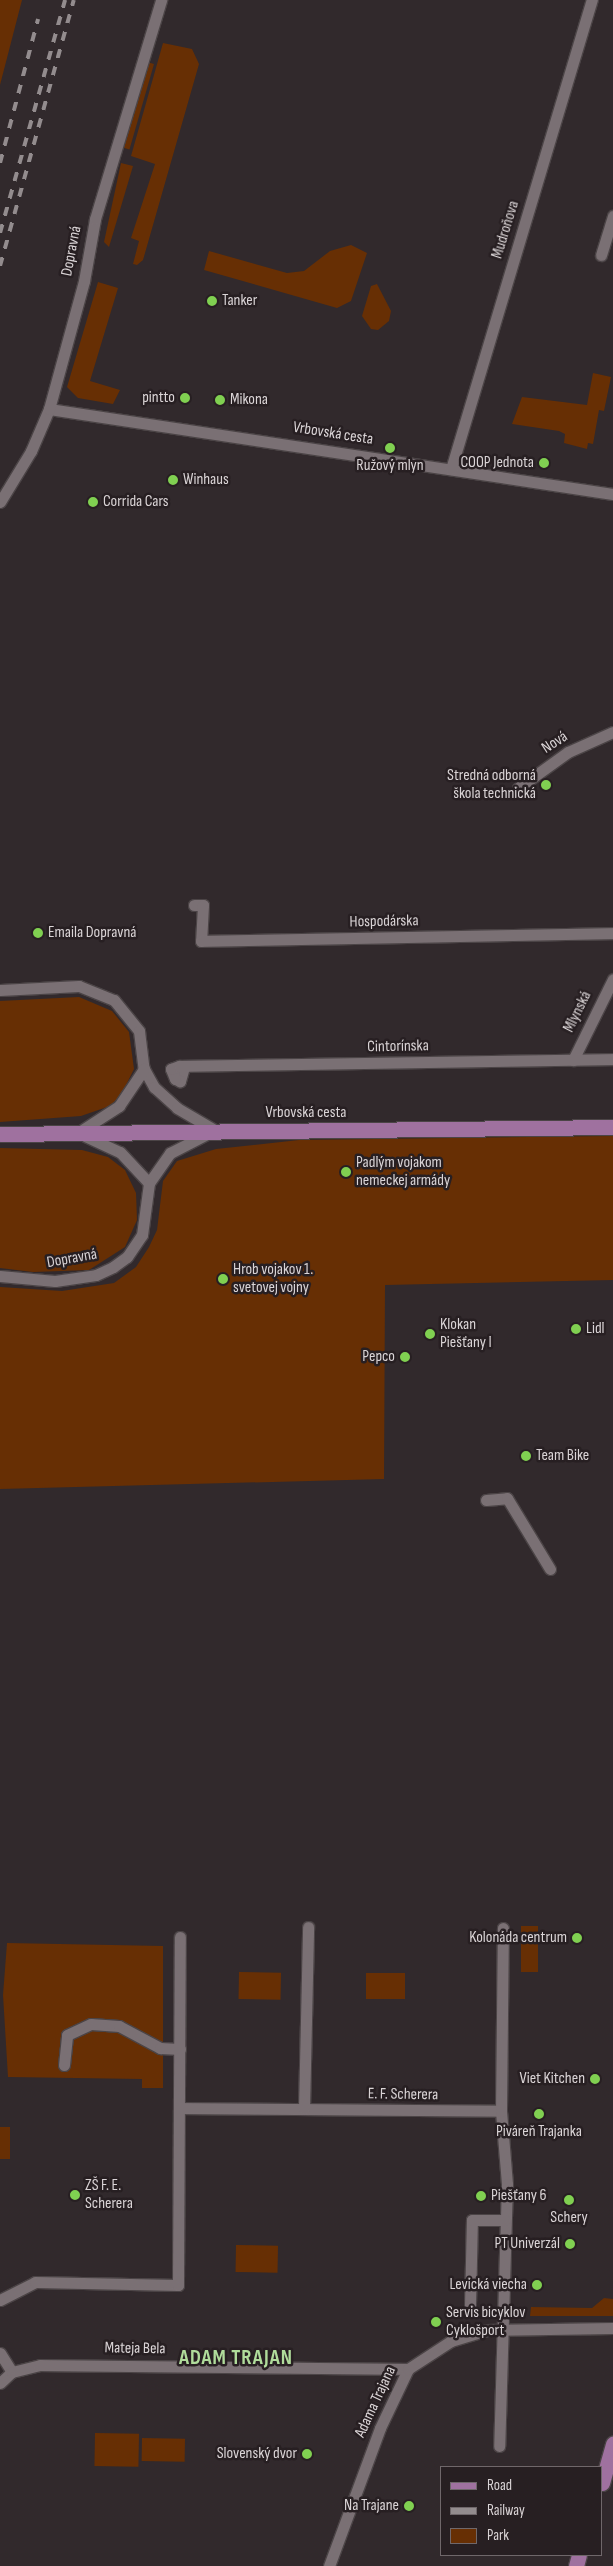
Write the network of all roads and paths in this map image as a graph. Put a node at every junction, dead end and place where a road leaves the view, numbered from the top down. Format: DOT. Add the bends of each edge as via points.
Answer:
graph roads {
  1 [pos="161,0"];
  2 [pos="592,0"];
  3 [pos="613,216"];
  4 [pos="602,255"];
  5 [pos="49,409"];
  6 [pos="451,469"];
  7 [pos="613,494"];
  8 [pos="0,502"];
  9 [pos="613,732"];
  10 [pos="518,788"];
  11 [pos="194,905"];
  12 [pos="613,933"];
  13 [pos="613,979"];
  14 [pos="0,990"];
  15 [pos="613,1059"];
  16 [pos="573,1060"];
  17 [pos="184,1067"];
  18 [pos="144,1069"];
  19 [pos="613,1127"];
  20 [pos="216,1131"];
  21 [pos="76,1133"];
  22 [pos="0,1134"];
  23 [pos="149,1183"];
  24 [pos="0,1276"];
  25 [pos="486,1500"];
  26 [pos="550,1569"];
  27 [pos="308,1927"];
  28 [pos="503,1928"];
  29 [pos="180,1937"];
  30 [pos="180,2049"];
  31 [pos="64,2065"];
  32 [pos="179,2108"];
  33 [pos="304,2109"];
  34 [pos="501,2111"];
  35 [pos="505,2220"];
  36 [pos="0,2300"];
  37 [pos="470,2305"];
  38 [pos="505,2326"];
  39 [pos="613,2328"];
  40 [pos="0,2352"];
  41 [pos="408,2369"];
  42 [pos="12,2372"];
  43 [pos="0,2383"];
  44 [pos="613,2444"];
  45 [pos="499,2446"];
  46 [pos="603,2479"];
  47 [pos="330,2566"];
  1 -- 5 [label="street, Dopravná" via="96,219"];
  2 -- 6 [label="street, Mudroňova"];
  3 -- 4 [label="street"];
  5 -- 6 [label="street, Vrbovská cesta"];
  5 -- 8 [label="street, Dopravná" via="31,451"];
  6 -- 7 [label="street, Vrbovská cesta"];
  9 -- 10 [label="street, Nová" via="568,752"];
  11 -- 12 [label="street, Hospodárska" via="204,905 201,941"];
  13 -- 16 [label="street, Mlynská"];
  14 -- 18 [label="street" via="80,986 114,1000 139,1031"];
  15 -- 16 [label="street, Cintorínska"];
  16 -- 17 [label="street, Cintorínska"];
  18 -- 20 [label="street" via="158,1092"];
  18 -- 21 [label="street" via="119,1106"];
  19 -- 20 [label="main road, Vrbovská cesta"];
  20 -- 21 [label="main road, Vrbovská cesta"];
  20 -- 23 [label="street" via="170,1153"];
  21 -- 22 [label="main road, Vrbovská cesta"];
  21 -- 23 [label="street" via="120,1152"];
  23 -- 24 [label="street, Dopravná" via="142,1235 127,1257 113,1267 96,1275 55,1281"];
  25 -- 26 [label="street" via="507,1498"];
  27 -- 33 [label="street"];
  28 -- 34 [label="street"];
  29 -- 30 [label="street"];
  30 -- 31 [label="street" via="160,2048 119,2026 91,2024 67,2036"];
  30 -- 32 [label="street"];
  32 -- 33 [label="street, E. F. Scherera"];
  32 -- 36 [label="street" via="178,2285 35,2282"];
  33 -- 34 [label="street, E. F. Scherera"];
  34 -- 35 [label="street" via="506,2159"];
  35 -- 37 [label="street" via="472,2220"];
  35 -- 38 [label="street"];
  38 -- 39 [label="street, Adama Trajana"];
  38 -- 41 [label="street, Adama Trajana" via="451,2341"];
  38 -- 45 [label="street"];
  40 -- 42 [label="street"];
  41 -- 42 [label="street, Mateja Bela" via="58,2364"];
  41 -- 47 [label="street, Adama Trajana" via="380,2428"];
  42 -- 43 [label="street"];
  44 -- 46 [label="main road"];
}
